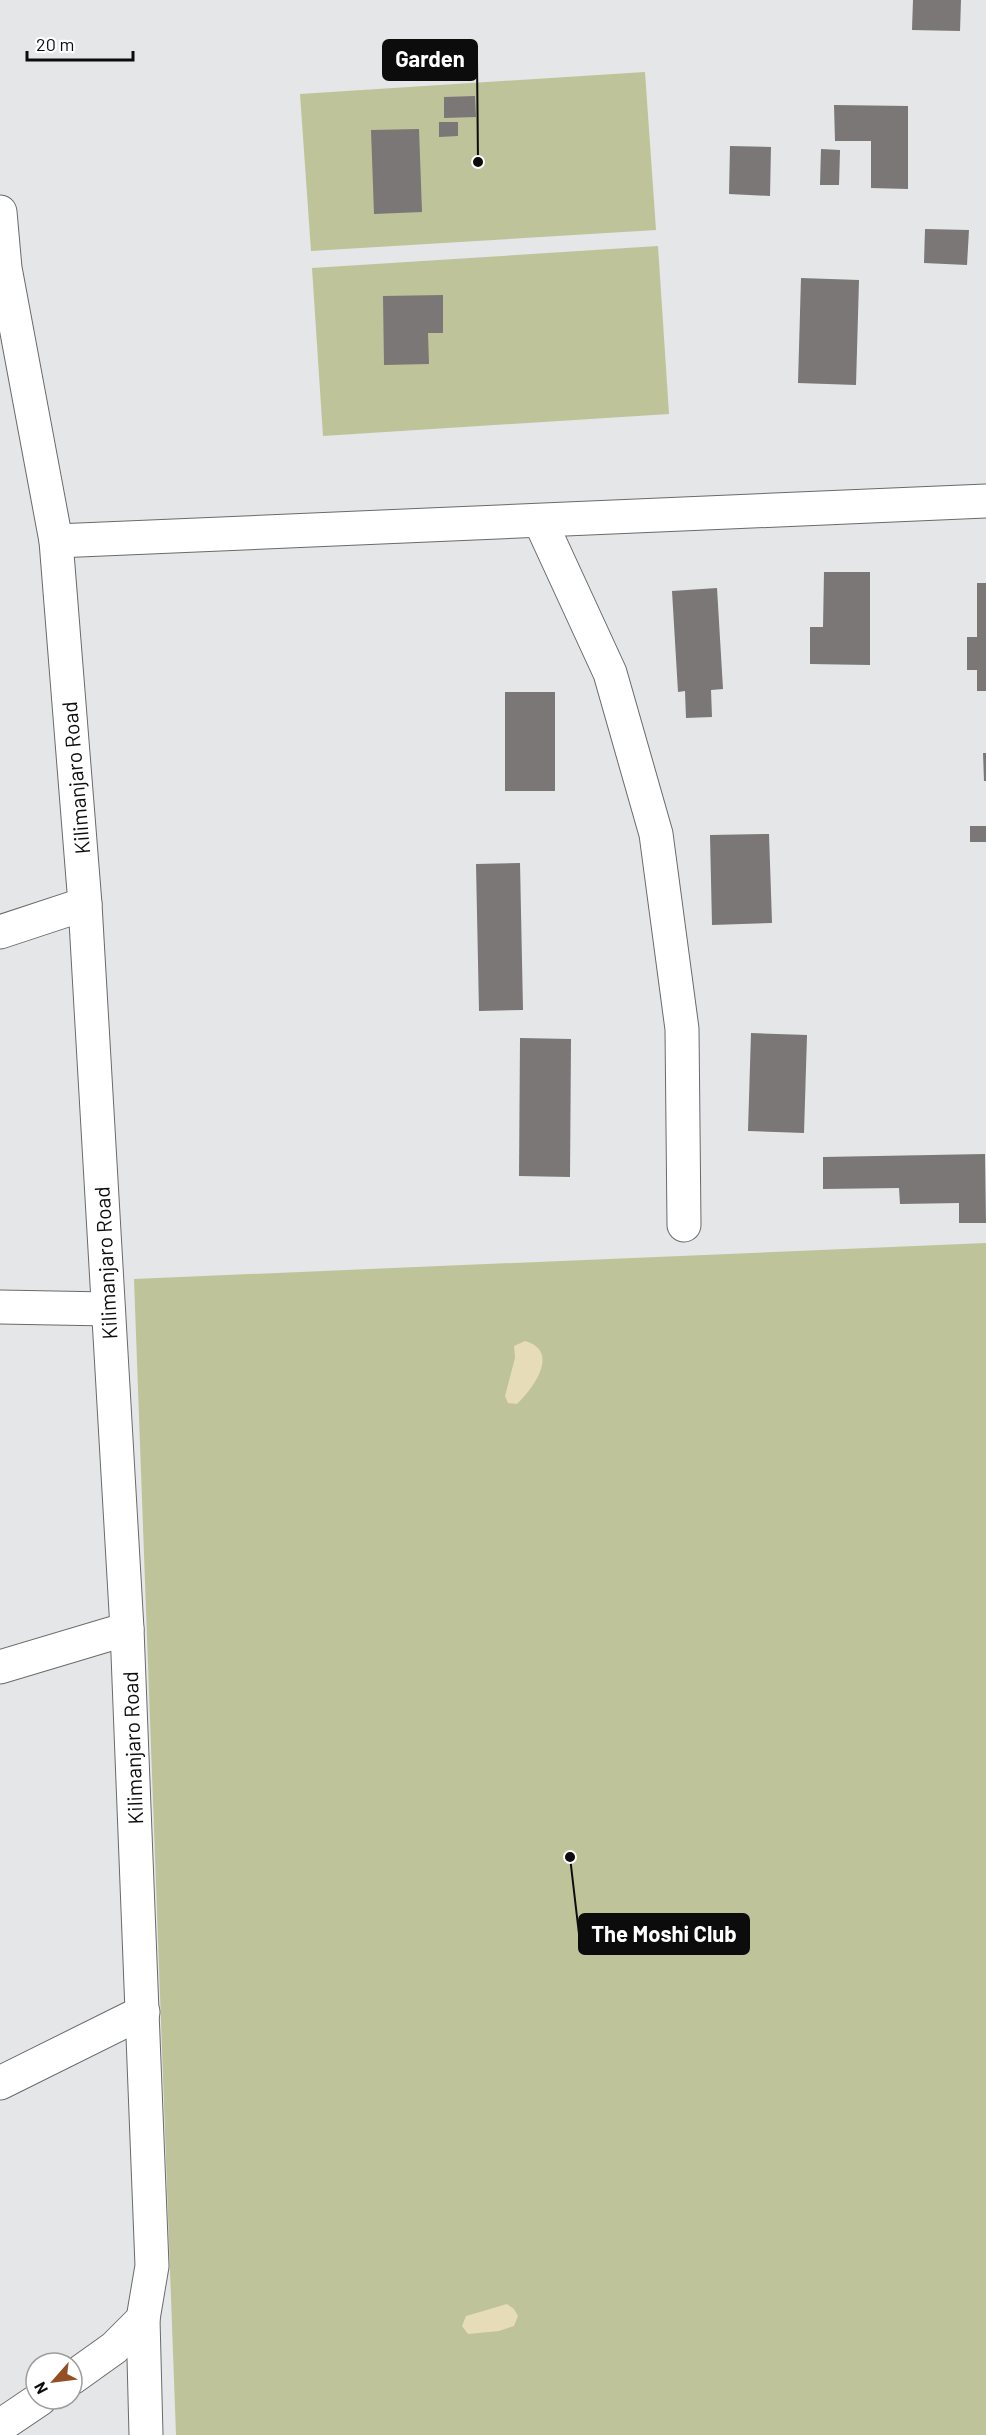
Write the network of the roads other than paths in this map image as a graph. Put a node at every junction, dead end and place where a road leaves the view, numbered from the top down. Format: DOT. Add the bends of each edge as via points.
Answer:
graph roads {
  1 [pos="0,212"];
  2 [pos="986,501"];
  3 [pos="540,521"];
  4 [pos="56,541"];
  5 [pos="85,904"];
  6 [pos="0,932"];
  7 [pos="684,1225"];
  8 [pos="0,1308"];
  9 [pos="108,1310"];
  10 [pos="127,1629"];
  11 [pos="0,1667"];
  12 [pos="142,2012"];
  13 [pos="0,2083"];
  14 [pos="143,2319"];
  15 [pos="84,2369"];
  16 [pos="24,2410"];
  17 [pos="0,2426"];
  18 [pos="146,2435"];
  1 -- 4 [label="street, Kilimanjaro Road" via="5,268"];
  2 -- 3 [label="street"];
  3 -- 4 [label="street"];
  3 -- 7 [label="street" via="610,673 656,834 682,1029"];
  4 -- 5 [label="street, Kilimanjaro Road"];
  5 -- 6 [label="street"];
  5 -- 9 [label="street, Kilimanjaro Road"];
  8 -- 9 [label="street"];
  9 -- 10 [label="street, Kilimanjaro Road"];
  10 -- 11 [label="street"];
  10 -- 12 [label="street, Kilimanjaro Road"];
  12 -- 13 [label="street"];
  12 -- 14 [label="street, Kilimanjaro Road" via="152,2266"];
  14 -- 15 [label="street" via="114,2348"];
  14 -- 18 [label="street, Kilimanjaro Road"];
  16 -- 17 [label="street"];
}
